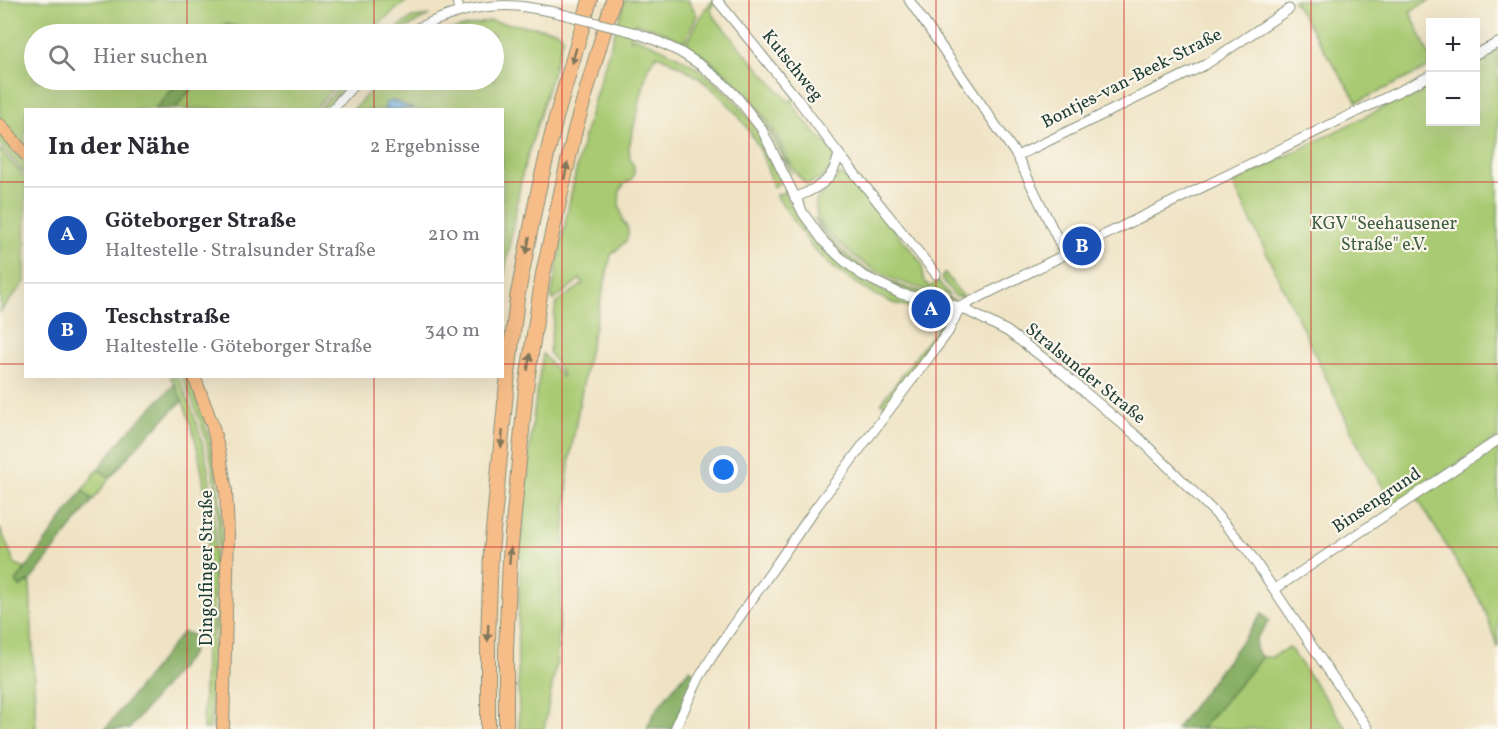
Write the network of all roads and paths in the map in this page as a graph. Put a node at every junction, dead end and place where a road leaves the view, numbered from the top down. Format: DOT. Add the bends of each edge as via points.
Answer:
graph roads {
  1 [pos="457,0"];
  2 [pos="590,0"];
  3 [pos="613,0"];
  4 [pos="717,0"];
  5 [pos="909,0"];
  6 [pos="1289,9"];
  7 [pos="459,12"];
  8 [pos="427,24"];
  9 [pos="1498,43"];
  10 [pos="1480,52"];
  11 [pos="1426,78"];
  12 [pos="349,90"];
  13 [pos="334,108"];
  14 [pos="0,125"];
  15 [pos="24,153"];
  16 [pos="839,154"];
  17 [pos="1017,156"];
  18 [pos="795,198"];
  19 [pos="1065,254"];
  20 [pos="936,274"];
  21 [pos="960,307"];
  22 [pos="195,378"];
  23 [pos="1498,440"];
  24 [pos="1275,590"];
  25 [pos="223,729"];
  26 [pos="488,729"];
  27 [pos="506,729"];
  28 [pos="675,729"];
  29 [pos="1368,729"];
  1 -- 7 [label="street"];
  2 -- 26 [label="highway, one-way" via="556,118 517,298 491,552"];
  27 -- 3 [label="highway, one-way" via="510,556 525,388 543,274 575,130"];
  4 -- 16 [label="street, Kutschweg"];
  5 -- 17 [label="street"];
  6 -- 17 [label="street, Bontjes-van-Beek-Straße" via="1204,65"];
  7 -- 8 [label="street"];
  7 -- 18 [label="street, Stralsunder Straße, bridge" via="491,6 554,12 633,32 680,52 724,84 750,113"];
  9 -- 10 [label="street"];
  11 -- 19 [label="street"];
  12 -- 13 [label="street"];
  14 -- 15 [label="main road"];
  16 -- 18 [label="street" via="836,167 822,185"];
  16 -- 20 [label="street, Kutschweg"];
  17 -- 19 [label="street"];
  18 -- 21 [label="street, Stralsunder Straße" via="824,242 862,275 901,294"];
  19 -- 21 [label="street"];
  21 -- 24 [label="street, Stralsunder Straße" via="1026,345 1139,438 1215,513"];
  21 -- 28 [label="street" via="948,332 817,506 712,656"];
  22 -- 25 [label="main road, Dingolfinger Straße" via="212,424 226,490"];
  23 -- 24 [label="street, Binsengrund"];
  24 -- 29 [label="street, Stralsunder Straße"];
}
